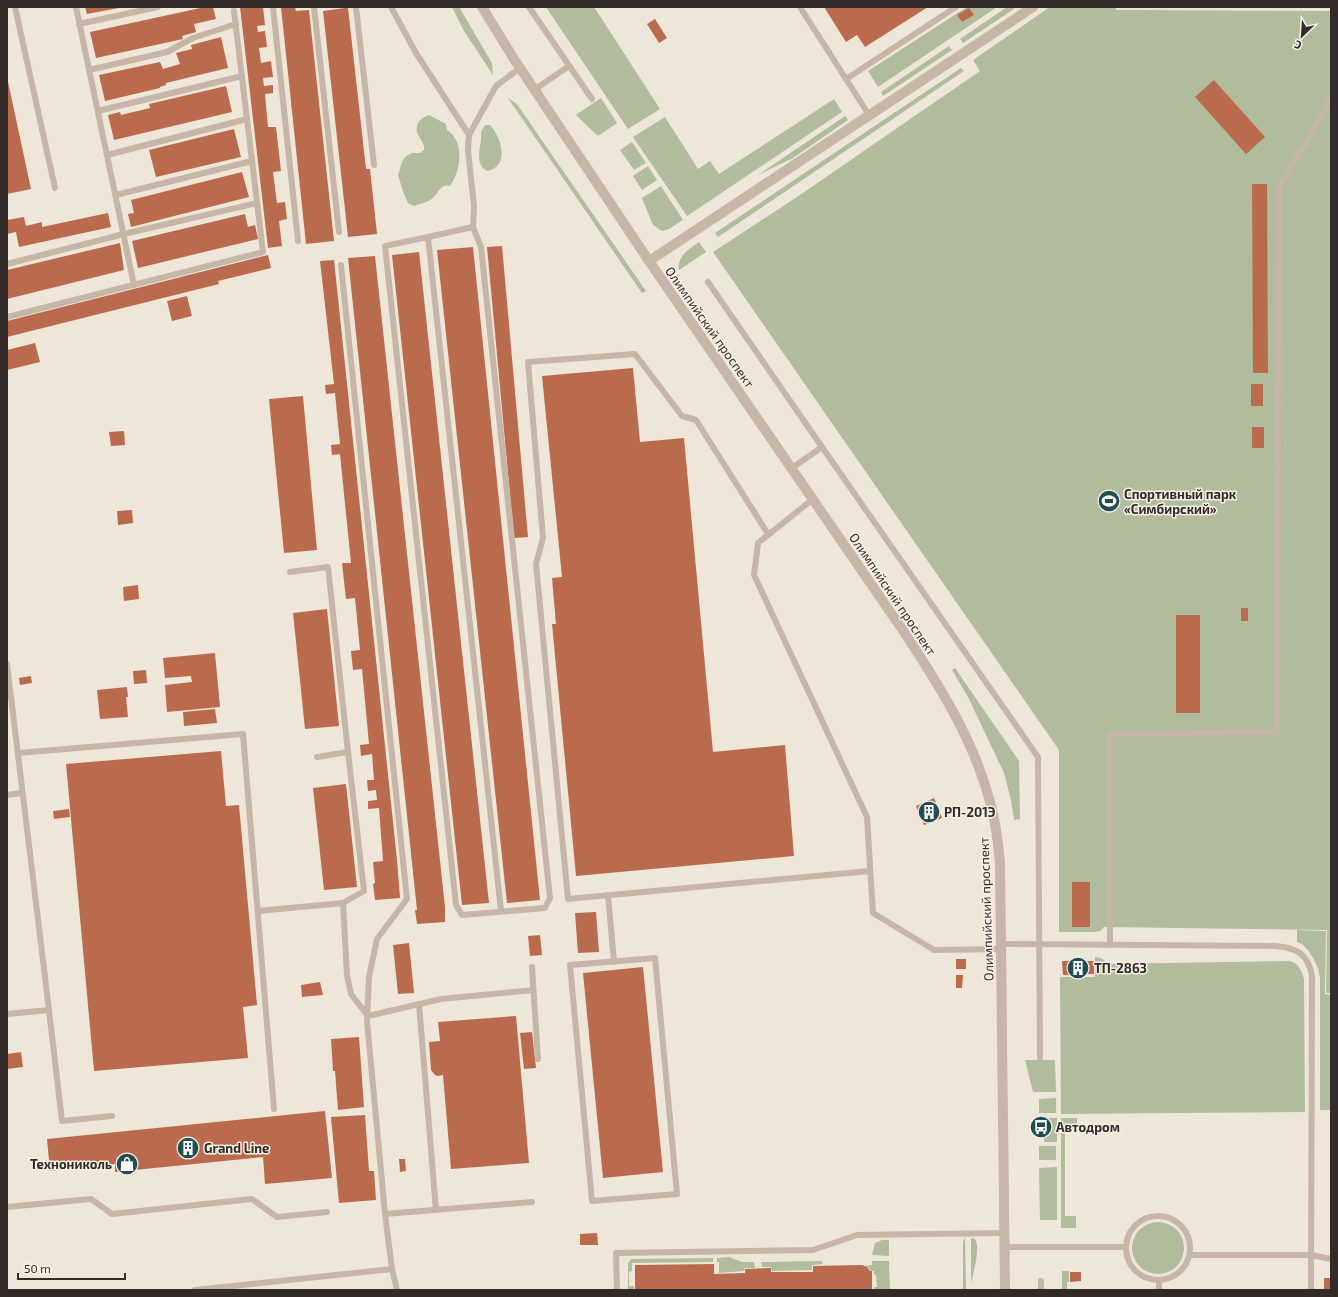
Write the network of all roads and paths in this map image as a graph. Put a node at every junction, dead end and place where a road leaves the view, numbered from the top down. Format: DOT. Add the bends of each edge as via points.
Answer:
graph roads {
  1 [pos="15,7"];
  2 [pos="76,7"];
  3 [pos="158,7"];
  4 [pos="273,7"];
  5 [pos="314,7"];
  6 [pos="356,7"];
  7 [pos="391,7"];
  8 [pos="482,7"];
  9 [pos="529,7"];
  10 [pos="800,7"];
  11 [pos="956,7"];
  12 [pos="1033,7"];
  13 [pos="234,11"];
  14 [pos="79,24"];
  15 [pos="236,24"];
  16 [pos="569,66"];
  17 [pos="520,68"];
  18 [pos="89,70"];
  19 [pos="242,76"];
  20 [pos="846,79"];
  21 [pos="534,90"];
  22 [pos="1331,98"];
  23 [pos="592,99"];
  24 [pos="98,111"];
  25 [pos="869,115"];
  26 [pos="247,119"];
  27 [pos="469,135"];
  28 [pos="107,155"];
  29 [pos="252,161"];
  30 [pos="374,165"];
  31 [pos="55,188"];
  32 [pos="116,195"];
  33 [pos="257,203"];
  34 [pos="473,227"];
  35 [pos="339,232"];
  36 [pos="124,234"];
  37 [pos="428,237"];
  38 [pos="298,241"];
  39 [pos="649,261"];
  40 [pos="7,264"];
  41 [pos="342,265"];
  42 [pos="708,282"];
  43 [pos="134,285"];
  44 [pos="7,317"];
  45 [pos="822,447"];
  46 [pos="792,468"];
  47 [pos="813,499"];
  48 [pos="768,534"];
  49 [pos="290,572"];
  50 [pos="7,664"];
  51 [pos="348,752"];
  52 [pos="18,753"];
  53 [pos="317,757"];
  54 [pos="22,793"];
  55 [pos="7,795"];
  56 [pos="870,872"];
  57 [pos="608,895"];
  58 [pos="343,902"];
  59 [pos="258,911"];
  60 [pos="501,911"];
  61 [pos="1039,944"];
  62 [pos="1110,945"];
  63 [pos="1001,947"];
  64 [pos="614,962"];
  65 [pos="532,967"];
  66 [pos="533,990"];
  67 [pos="419,1004"];
  68 [pos="49,1010"];
  69 [pos="7,1014"];
  70 [pos="368,1016"];
  71 [pos="1040,1058"];
  72 [pos="538,1059"];
  73 [pos="274,1109"];
  74 [pos="112,1116"];
  75 [pos="532,1202"];
  76 [pos="7,1207"];
  77 [pos="436,1210"];
  78 [pos="327,1212"];
  79 [pos="385,1214"];
  80 [pos="1004,1233"];
  81 [pos="1004,1247"];
  82 [pos="1126,1247"];
  83 [pos="1190,1255"];
  84 [pos="1311,1255"];
  85 [pos="1331,1259"];
  86 [pos="392,1269"];
  87 [pos="1159,1280"];
  88 [pos="1041,1282"];
  89 [pos="195,1290"];
  90 [pos="397,1290"];
  91 [pos="617,1290"];
  92 [pos="1005,1290"];
  93 [pos="1041,1290"];
  94 [pos="1159,1290"];
  95 [pos="1311,1290"];
  1 -- 31 [label="lane"];
  2 -- 14 [label="lane"];
  3 -- 14 [label="lane"];
  4 -- 38 [label="lane"];
  5 -- 35 [label="lane"];
  6 -- 30 [label="lane"];
  7 -- 27 [label="lane" via="416,53"];
  8 -- 17 [label="street, Олимпийский проспект"];
  9 -- 16 [label="lane"];
  10 -- 20 [label="lane"];
  11 -- 20 [label="lane"];
  12 -- 25 [label="street"];
  13 -- 15 [label="lane"];
  14 -- 18 [label="lane"];
  15 -- 18 [label="lane" via="193,38 167,52"];
  15 -- 19 [label="lane"];
  16 -- 21 [label="lane"];
  16 -- 23 [label="lane"];
  17 -- 21 [label="street, Олимпийский проспект"];
  17 -- 27 [label="lane" via="496,86"];
  18 -- 24 [label="lane"];
  19 -- 24 [label="lane"];
  19 -- 26 [label="lane"];
  20 -- 25 [label="lane"];
  21 -- 39 [label="street, Олимпийский проспект"];
  22 -- 62 [label="lane" via="1279,186 1277,732 1110,734"];
  24 -- 28 [label="lane"];
  25 -- 39 [label="street"];
  26 -- 28 [label="lane"];
  26 -- 29 [label="lane"];
  27 -- 34 [label="lane"];
  28 -- 32 [label="lane"];
  29 -- 32 [label="lane"];
  29 -- 33 [label="lane"];
  32 -- 36 [label="lane"];
  33 -- 36 [label="lane"];
  33 -- 43 [label="lane" via="263,252"];
  34 -- 37 [label="lane"];
  34 -- 60 [label="lane" via="481,247 550,898 544,908"];
  36 -- 40 [label="lane"];
  36 -- 43 [label="lane"];
  37 -- 60 [label="lane"];
  37 -- 60 [label="lane" via="385,246 453,881 456,905 462,915"];
  39 -- 46 [label="street, Олимпийский проспект"];
  41 -- 70 [label="lane" via="407,899 377,939 369,977"];
  42 -- 45 [label="lane"];
  43 -- 44 [label="lane"];
  45 -- 46 [label="lane"];
  45 -- 61 [label="lane" via="1038,757"];
  46 -- 47 [label="street, Олимпийский проспект"];
  47 -- 48 [label="lane"];
  47 -- 63 [label="street, Олимпийский проспект" via="939,686 958,719 981,771 991,803 997,836 1000,863"];
  48 -- 56 [label="lane" via="758,542 754,575 868,817"];
  48 -- 57 [label="lane" via="696,420 682,416 635,354 528,362 544,538 536,564 568,899"];
  49 -- 51 [label="lane" via="328,567"];
  50 -- 52 [label="lane"];
  51 -- 53 [label="lane"];
  51 -- 58 [label="lane" via="364,891"];
  52 -- 54 [label="lane"];
  52 -- 59 [label="lane" via="243,734"];
  54 -- 55 [label="lane"];
  54 -- 68 [label="lane"];
  56 -- 57 [label="lane"];
  56 -- 63 [label="lane" via="873,912 934,950"];
  57 -- 64 [label="lane"];
  58 -- 59 [label="lane"];
  58 -- 70 [label="lane" via="351,994"];
  59 -- 73 [label="lane"];
  61 -- 62 [label="lane"];
  61 -- 63 [label="lane"];
  61 -- 71 [label="lane"];
  62 -- 84 [label="lane" via="1276,946 1289,947 1305,956 1312,976"];
  63 -- 80 [label="street, Олимпийский проспект"];
  64 -- 64 [label="lane" via="570,965 592,1201 677,1194 655,958"];
  65 -- 66 [label="lane"];
  66 -- 67 [label="lane" via="441,999"];
  66 -- 72 [label="lane"];
  67 -- 70 [label="lane"];
  67 -- 77 [label="lane"];
  68 -- 69 [label="lane"];
  68 -- 74 [label="lane" via="62,1121"];
  70 -- 79 [label="lane"];
  75 -- 77 [label="lane"];
  76 -- 78 [label="lane" via="91,1199 112,1214 252,1199 277,1217"];
  77 -- 79 [label="lane"];
  79 -- 86 [label="lane"];
  80 -- 81 [label="street, Олимпийский проспект"];
  80 -- 91 [label="lane" via="857,1236 813,1250 616,1253"];
  81 -- 82 [label="lane"];
  81 -- 92 [label="street, Олимпийский проспект"];
  82 -- 83 [label="lane" via="1133,1227 1152,1216 1163,1216 1173,1219 1182,1226 1186,1232"];
  82 -- 87 [label="lane" via="1127,1258 1132,1267 1145,1278"];
  83 -- 84 [label="lane"];
  83 -- 87 [label="lane" via="1178,1273"];
  84 -- 85 [label="lane"];
  84 -- 95 [label="lane"];
  86 -- 89 [label="lane"];
  86 -- 90 [label="lane"];
  87 -- 94 [label="lane"];
  88 -- 93 [label="lane"];
}
